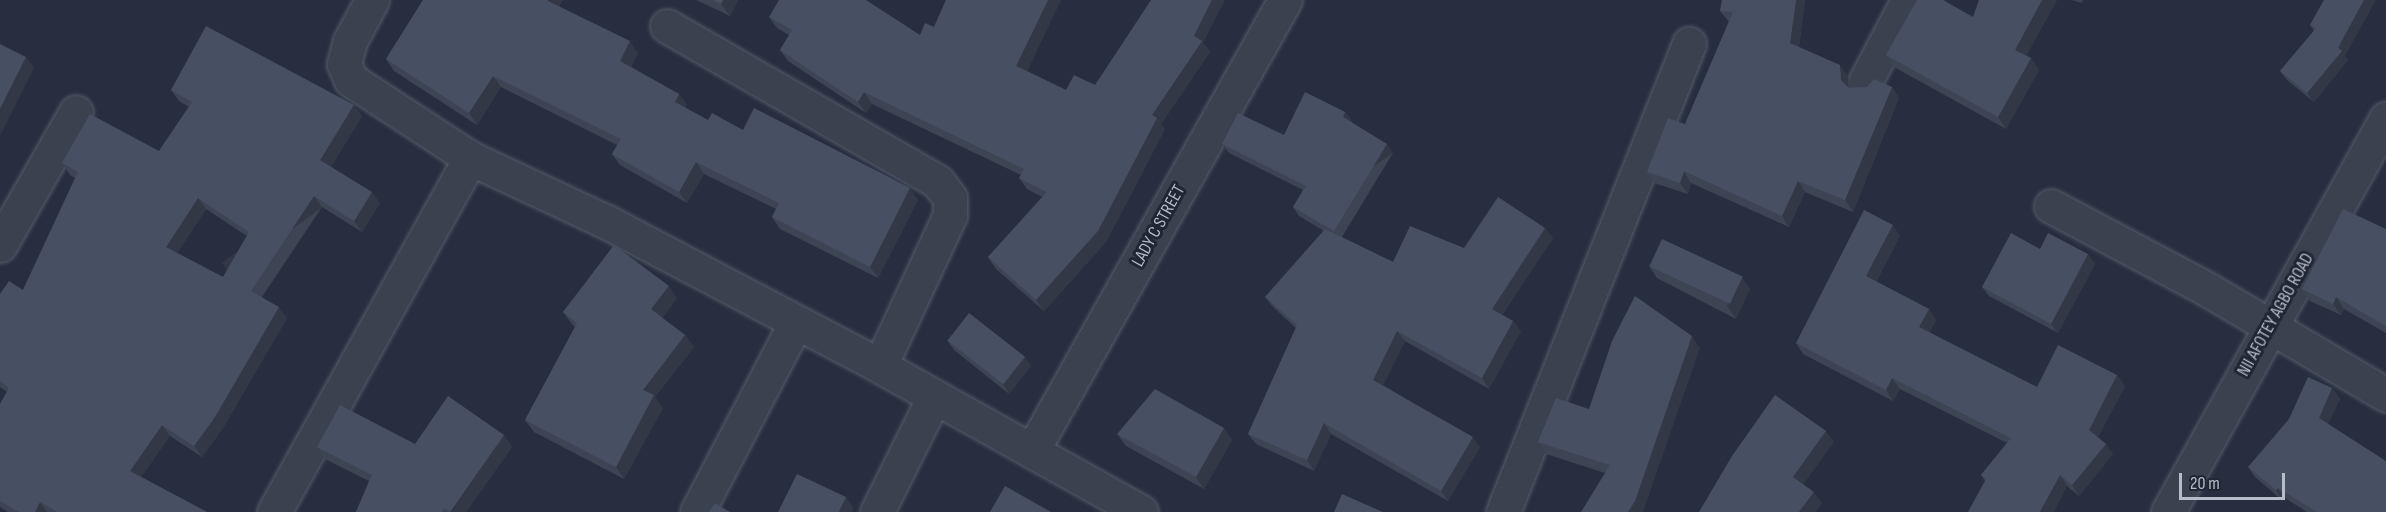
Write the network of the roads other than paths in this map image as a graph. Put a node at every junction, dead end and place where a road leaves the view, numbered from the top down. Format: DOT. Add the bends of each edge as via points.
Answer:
graph roads {
  1 [pos="372,0"];
  2 [pos="1285,0"];
  3 [pos="1908,0"];
  4 [pos="667,26"];
  5 [pos="1689,44"];
  6 [pos="1865,82"];
  7 [pos="76,112"];
  8 [pos="2386,118"];
  9 [pos="470,158"];
  10 [pos="2051,206"];
  11 [pos="0,245"];
  12 [pos="796,322"];
  13 [pos="2270,325"];
  14 [pos="880,366"];
  15 [pos="2386,395"];
  16 [pos="934,397"];
  17 [pos="1032,451"];
  18 [pos="274,512"];
  19 [pos="697,512"];
  20 [pos="877,512"];
  21 [pos="1141,512"];
  22 [pos="1503,512"];
  23 [pos="2168,512"];
  1 -- 9 [label="street" via="350,41 345,64 351,80"];
  2 -- 17 [label="street, LADY C STREET"];
  3 -- 6 [label="street"];
  4 -- 14 [label="street" via="938,182 950,198 950,215"];
  5 -- 22 [label="street"];
  7 -- 11 [label="street"];
  8 -- 13 [label="street, NII AFOTEY AGBO ROAD"];
  9 -- 12 [label="street" via="609,223"];
  9 -- 18 [label="street"];
  10 -- 13 [label="street"];
  12 -- 14 [label="street"];
  12 -- 19 [label="street"];
  13 -- 15 [label="street"];
  13 -- 23 [label="street, NII AFOTEY AGBO ROAD"];
  14 -- 16 [label="street"];
  16 -- 17 [label="street"];
  16 -- 20 [label="street"];
  17 -- 21 [label="street"];
}
